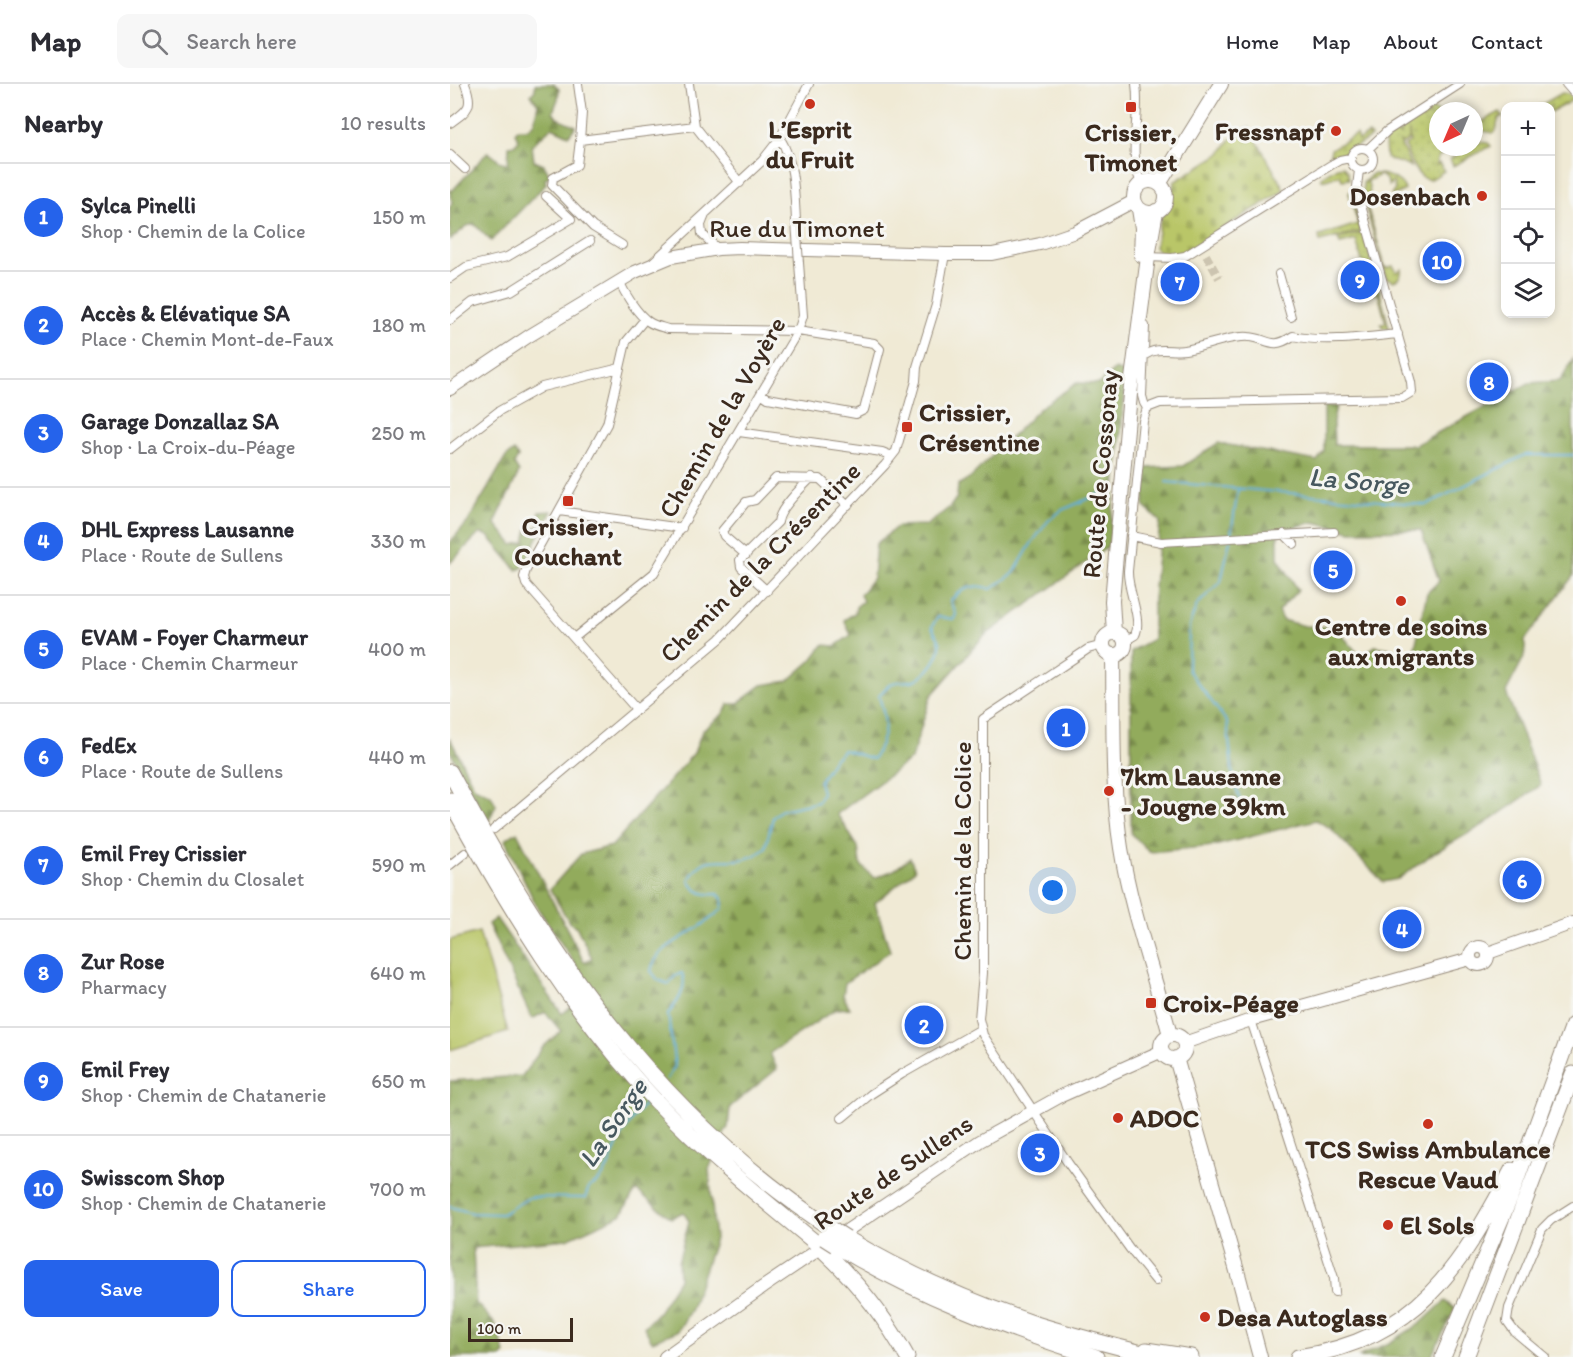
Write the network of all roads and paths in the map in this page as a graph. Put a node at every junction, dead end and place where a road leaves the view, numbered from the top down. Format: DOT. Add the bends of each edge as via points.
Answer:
graph roads {
  1 [pos="465,84"];
  2 [pos="578,84"];
  3 [pos="689,84"];
  4 [pos="810,84"];
  5 [pos="1136,84"];
  6 [pos="1221,84"];
  7 [pos="1460,84"];
  8 [pos="1566,84"];
  9 [pos="1573,92"];
  10 [pos="450,123"];
  11 [pos="695,126"];
  12 [pos="780,138"];
  13 [pos="580,140"];
  14 [pos="1368,149"];
  15 [pos="450,155"];
  16 [pos="1350,158"];
  17 [pos="465,169"];
  18 [pos="1359,170"];
  19 [pos="740,183"];
  20 [pos="1142,183"];
  21 [pos="1159,184"];
  22 [pos="546,196"];
  23 [pos="1137,205"];
  24 [pos="1156,211"];
  25 [pos="705,215"];
  26 [pos="590,241"];
  27 [pos="622,245"];
  28 [pos="1201,246"];
  29 [pos="718,249"];
  30 [pos="945,254"];
  31 [pos="1206,255"];
  32 [pos="1148,257"];
  33 [pos="652,264"];
  34 [pos="1279,274"];
  35 [pos="450,278"];
  36 [pos="620,281"];
  37 [pos="1291,317"];
  38 [pos="645,319"];
  39 [pos="450,320"];
  40 [pos="1142,323"];
  41 [pos="798,331"];
  42 [pos="1398,334"];
  43 [pos="1145,355"];
  44 [pos="620,368"];
  45 [pos="450,389"];
  46 [pos="762,394"];
  47 [pos="1147,408"];
  48 [pos="738,432"];
  49 [pos="450,449"];
  50 [pos="892,456"];
  51 [pos="812,477"];
  52 [pos="848,505"];
  53 [pos="558,511"];
  54 [pos="682,528"];
  55 [pos="1334,532"];
  56 [pos="1284,534"];
  57 [pos="1131,536"];
  58 [pos="1294,544"];
  59 [pos="746,555"];
  60 [pos="767,591"];
  61 [pos="1119,637"];
  62 [pos="574,638"];
  63 [pos="1108,650"];
  64 [pos="637,710"];
  65 [pos="450,772"];
  66 [pos="450,800"];
  67 [pos="494,829"];
  68 [pos="465,852"];
  69 [pos="450,865"];
  70 [pos="1573,922"];
  71 [pos="1251,1020"];
  72 [pos="1573,1024"];
  73 [pos="981,1029"];
  74 [pos="1170,1035"];
  75 [pos="1184,1042"];
  76 [pos="1161,1051"];
  77 [pos="1176,1058"];
  78 [pos="1573,1074"];
  79 [pos="1033,1110"];
  80 [pos="842,1118"];
  81 [pos="1538,1122"];
  82 [pos="1573,1206"];
  83 [pos="830,1241"];
  84 [pos="1156,1281"];
  85 [pos="1335,1292"];
  86 [pos="1482,1310"];
  87 [pos="1108,1344"];
  88 [pos="665,1357"];
  89 [pos="907,1357"];
  90 [pos="1096,1357"];
  91 [pos="1156,1357"];
  92 [pos="1191,1357"];
  93 [pos="1260,1357"];
  94 [pos="1298,1357"];
  95 [pos="1443,1357"];
  96 [pos="1459,1357"];
  97 [pos="1466,1357"];
  98 [pos="1545,1357"];
  1 -- 10 [label="street" via="470,105"];
  2 -- 13 [label="street"];
  3 -- 11 [label="street"];
  4 -- 12 [label="street"];
  5 -- 20 [label="street" via="1134,153 1135,169"];
  6 -- 21 [label="main road"];
  7 -- 14 [label="street" via="1387,131"];
  8 -- 9 [label="street"];
  11 -- 13 [label="street"];
  11 -- 19 [label="street"];
  12 -- 19 [label="street"];
  12 -- 41 [label="street, Chemin de la Voyère, bridge" via="791,166 803,315"];
  13 -- 27 [label="street" via="577,165 553,178 552,185 593,226"];
  14 -- 16 [label="street" via="1357,149"];
  14 -- 18 [label="street" via="1373,163"];
  15 -- 17 [label="street"];
  16 -- 18 [label="street"];
  16 -- 28 [label="street" via="1331,165"];
  18 -- 42 [label="street" via="1360,202"];
  19 -- 25 [label="street"];
  20 -- 21 [label="main road"];
  20 -- 23 [label="main road" via="1135,191"];
  21 -- 24 [label="main road" via="1166,198"];
  22 -- 35 [label="street" via="571,219 507,257 465,267"];
  23 -- 24 [label="main road" via="1148,213"];
  23 -- 30 [label="main road, Rue du Timonet" via="1040,244 992,254"];
  23 -- 40 [label="main road, Route de Cossonay" via="1142,228"];
  24 -- 32 [label="main road, Route de Cossonay"];
  25 -- 29 [label="street" via="702,234"];
  25 -- 33 [label="street"];
  26 -- 39 [label="street" via="511,291 474,302"];
  28 -- 31 [label="street"];
  28 -- 32 [label="street" via="1185,256"];
  29 -- 30 [label="main road, Rue du Timonet"];
  29 -- 33 [label="main road, Rue du Timonet"];
  30 -- 50 [label="street, Chemin de la Crésentine" via="916,381"];
  32 -- 40 [label="main road, Route de Cossonay"];
  33 -- 36 [label="main road, Rue du Timonet"];
  34 -- 37 [label="street"];
  36 -- 38 [label="street"];
  36 -- 45 [label="main road, Rue du Timonet"];
  38 -- 41 [label="street" via="661,327 683,330"];
  38 -- 44 [label="street" via="626,342"];
  40 -- 43 [label="street"];
  40 -- 61 [label="main road, Route de Cossonay" via="1117,538 1112,609"];
  41 -- 46 [label="street, Chemin de la Voyère"];
  41 -- 46 [label="street" via="878,345 864,410 856,414"];
  42 -- 43 [label="street" via="1320,339 1293,336 1271,344 1249,337 1185,350 1156,350"];
  42 -- 47 [label="street" via="1412,392 1402,398 1160,403"];
  43 -- 47 [label="street" via="1142,396"];
  44 -- 49 [label="street" via="542,387 499,411"];
  44 -- 53 [label="street" via="607,424"];
  46 -- 48 [label="street, Chemin de la Voyère"];
  47 -- 57 [label="street"];
  48 -- 50 [label="street"];
  48 -- 54 [label="street, Chemin de la Voyère"];
  50 -- 52 [label="street, Chemin de la Crésentine"];
  51 -- 52 [label="street" via="820,479"];
  51 -- 59 [label="street" via="778,516 778,522"];
  51 -- 59 [label="street" via="776,478 754,500 746,502 722,531"];
  52 -- 60 [label="street, Chemin de la Crésentine"];
  53 -- 54 [label="street"];
  53 -- 62 [label="street" via="524,577"];
  54 -- 62 [label="street, Chemin de la Voyère" via="654,573"];
  55 -- 56 [label="street"];
  56 -- 57 [label="street" via="1161,542"];
  56 -- 58 [label="street"];
  57 -- 61 [label="street" via="1128,583 1138,626 1135,635"];
  59 -- 60 [label="street" via="740,560 741,567"];
  60 -- 64 [label="street, Chemin de la Crésentine" via="718,640"];
  61 -- 63 [label="main road" via="1105,638"];
  61 -- 63 [label="main road" via="1123,651"];
  62 -- 64 [label="street"];
  63 -- 73 [label="street, Chemin de la Colice" via="1088,649 983,719"];
  63 -- 74 [label="main road" via="1120,847"];
  64 -- 67 [label="street, Chemin de la Crésentine"];
  65 -- 83 [label="highway" via="520,896 588,996 654,1077 714,1139"];
  66 -- 83 [label="highway" via="551,969 643,1087 710,1154 764,1200"];
  68 -- 69 [label="street"];
  70 -- 71 [label="main road" via="1488,953 1476,946 1470,959"];
  71 -- 75 [label="main road"];
  71 -- 85 [label="street" via="1334,1278"];
  72 -- 81 [label="highway"];
  73 -- 79 [label="street"];
  73 -- 80 [label="street" via="877,1090"];
  74 -- 75 [label="main road"];
  74 -- 76 [label="main road" via="1161,1043"];
  75 -- 77 [label="main road" via="1183,1052"];
  76 -- 77 [label="main road"];
  76 -- 79 [label="main road, Route de Sullens"];
  77 -- 93 [label="main road"];
  78 -- 86 [label="highway"];
  79 -- 84 [label="street"];
  79 -- 88 [label="main road, Route de Sullens" via="922,1179"];
  81 -- 94 [label="highway" via="1476,1235 1435,1290 1411,1311 1371,1336"];
  81 -- 95 [label="highway" via="1500,1225"];
  82 -- 98 [label="street" via="1542,1228 1509,1308 1507,1321 1515,1332"];
  83 -- 87 [label="highway" via="978,1303"];
  83 -- 89 [label="highway"];
  83 -- 90 [label="highway" via="954,1307"];
  86 -- 96 [label="highway"];
  86 -- 97 [label="highway"];
  87 -- 91 [label="highway"];
  87 -- 92 [label="highway"];
}
